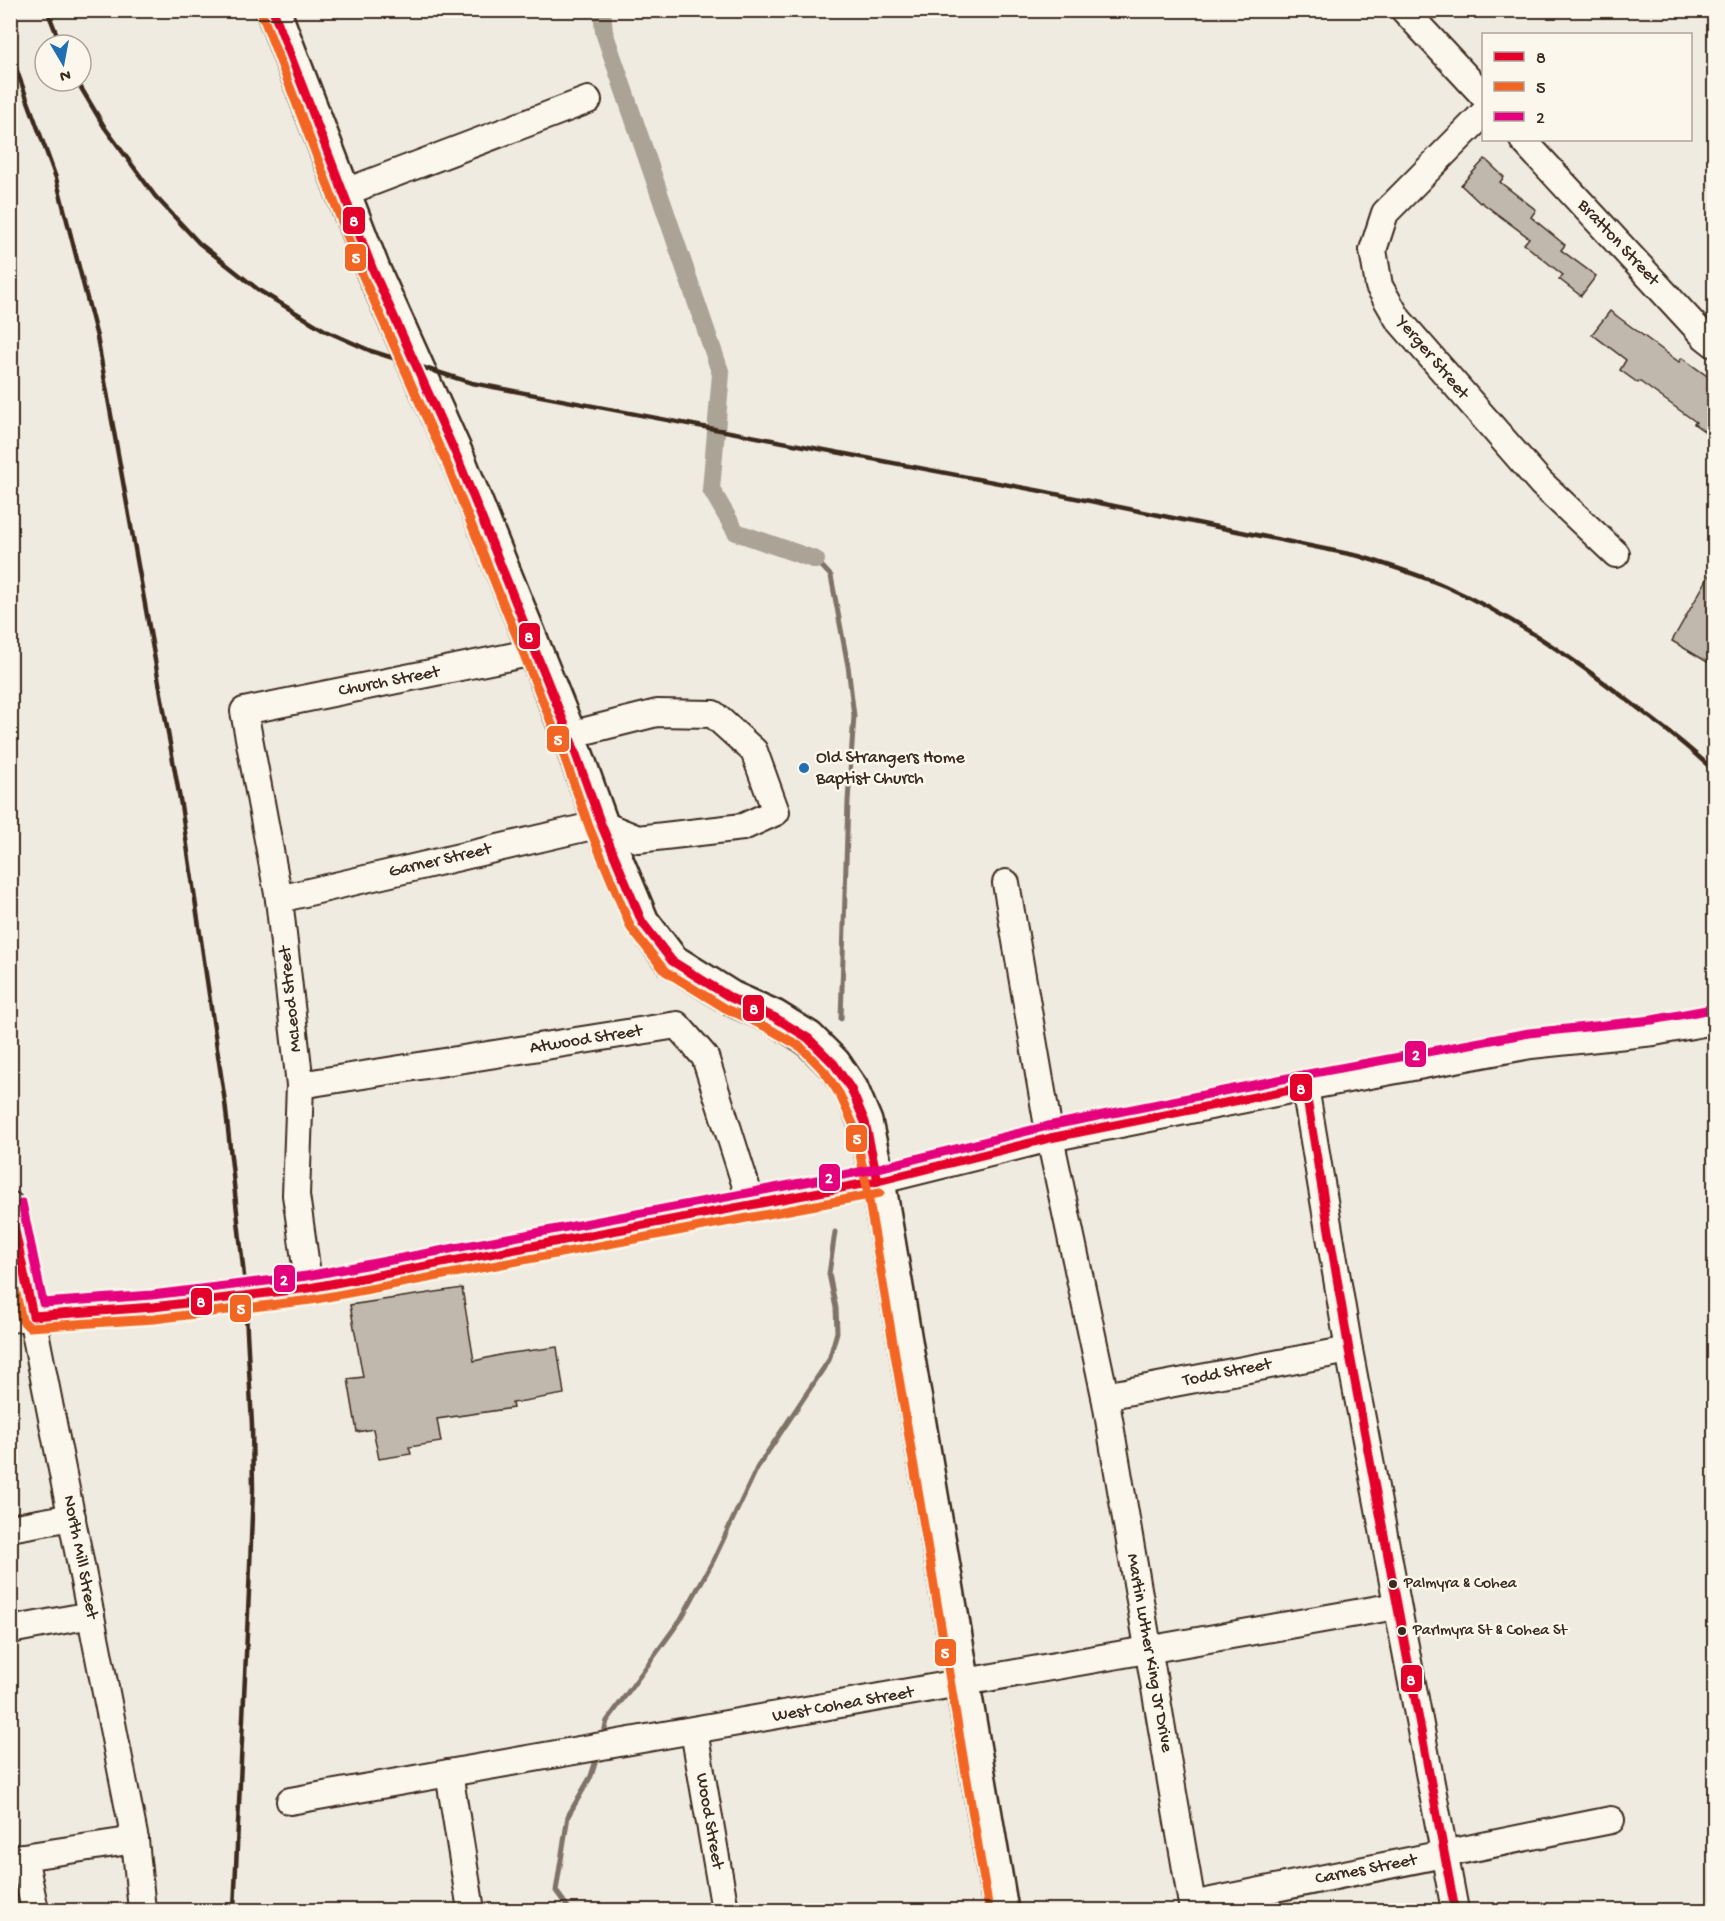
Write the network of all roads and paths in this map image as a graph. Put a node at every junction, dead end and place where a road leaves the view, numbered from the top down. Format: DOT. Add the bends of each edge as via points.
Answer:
graph roads {
  1 [pos="273,10"];
  2 [pos="1404,10"];
  3 [pos="1422,10"];
  4 [pos="1430,36"];
  5 [pos="1482,94"];
  6 [pos="588,100"];
  7 [pos="1482,115"];
  8 [pos="1524,141"];
  9 [pos="343,193"];
  10 [pos="1714,344"];
  11 [pos="1616,554"];
  12 [pos="534,652"];
  13 [pos="244,711"];
  14 [pos="569,735"];
  15 [pos="601,824"];
  16 [pos="1006,883"];
  17 [pos="279,899"];
  18 [pos="1714,1021"];
  19 [pos="300,1085"];
  20 [pos="1305,1087"];
  21 [pos="1050,1138"];
  22 [pos="878,1181"];
  23 [pos="10,1204"];
  24 [pos="752,1205"];
  25 [pos="309,1288"];
  26 [pos="22,1317"];
  27 [pos="1349,1350"];
  28 [pos="1105,1396"];
  29 [pos="72,1517"];
  30 [pos="10,1528"];
  31 [pos="1396,1606"];
  32 [pos="91,1615"];
  33 [pos="10,1630"];
  34 [pos="1149,1651"];
  35 [pos="963,1683"];
  36 [pos="694,1731"];
  37 [pos="449,1773"];
  38 [pos="290,1801"];
  39 [pos="1611,1820"];
  40 [pos="135,1840"];
  41 [pos="1444,1854"];
  42 [pos="17,1858"];
  43 [pos="1192,1908"];
  44 [pos="35,1911"];
  45 [pos="142,1911"];
  46 [pos="471,1911"];
  47 [pos="725,1911"];
  48 [pos="1001,1911"];
  49 [pos="1455,1911"];
  1 -- 9 [label="main road"];
  2 -- 4 [label="street"];
  3 -- 4 [label="street"];
  4 -- 5 [label="street"];
  6 -- 9 [label="street"];
  7 -- 11 [label="street, Yerger Street" via="1384,213 1373,250 1379,286 1398,319 1541,483"];
  8 -- 10 [label="street, Bratton Street"];
  9 -- 12 [label="main road" via="373,270 458,459"];
  12 -- 13 [label="street, Church Street"];
  12 -- 14 [label="main road"];
  13 -- 17 [label="street, McLeod Street"];
  14 -- 15 [label="main road"];
  14 -- 15 [label="street" via="657,713 713,714 754,751 776,812 743,827 638,839"];
  15 -- 17 [label="street, Garner Street"];
  15 -- 22 [label="main road" via="642,922 672,961 731,998 808,1038 834,1064 851,1089 865,1122"];
  16 -- 21 [label="street, Martin Luther King Jr Drive"];
  17 -- 19 [label="street, McLeod Street"];
  18 -- 20 [label="street" via="1654,1032 1531,1045"];
  19 -- 24 [label="street, Atwood Street" via="677,1025 705,1057"];
  19 -- 25 [label="street, McLeod Street" via="296,1195"];
  20 -- 21 [label="street"];
  20 -- 27 [label="street"];
  21 -- 22 [label="street"];
  21 -- 28 [label="street, Martin Luther King Jr Drive"];
  22 -- 24 [label="street"];
  22 -- 35 [label="main road"];
  23 -- 26 [label="street, North Mill Street"];
  24 -- 25 [label="street"];
  25 -- 26 [label="street" via="153,1307"];
  26 -- 29 [label="street, North Mill Street"];
  27 -- 28 [label="street, Todd Street"];
  27 -- 31 [label="street"];
  28 -- 34 [label="street, Martin Luther King Jr Drive"];
  29 -- 30 [label="street"];
  29 -- 32 [label="street, North Mill Street"];
  31 -- 34 [label="street, West Cohea Street"];
  31 -- 41 [label="street"];
  32 -- 33 [label="street"];
  32 -- 40 [label="street, North Mill Street"];
  34 -- 35 [label="street, West Cohea Street"];
  34 -- 43 [label="street, Martin Luther King Jr Drive"];
  35 -- 36 [label="street, West Cohea Street"];
  35 -- 48 [label="main road"];
  36 -- 37 [label="street, West Cohea Street"];
  36 -- 47 [label="street, Wood Street"];
  37 -- 38 [label="street, West Cohea Street"];
  37 -- 46 [label="street"];
  39 -- 41 [label="street, Carnes Street"];
  40 -- 42 [label="street"];
  40 -- 45 [label="street, North Mill Street"];
  41 -- 43 [label="street, Carnes Street"];
  41 -- 49 [label="street"];
  42 -- 44 [label="street"];
}
